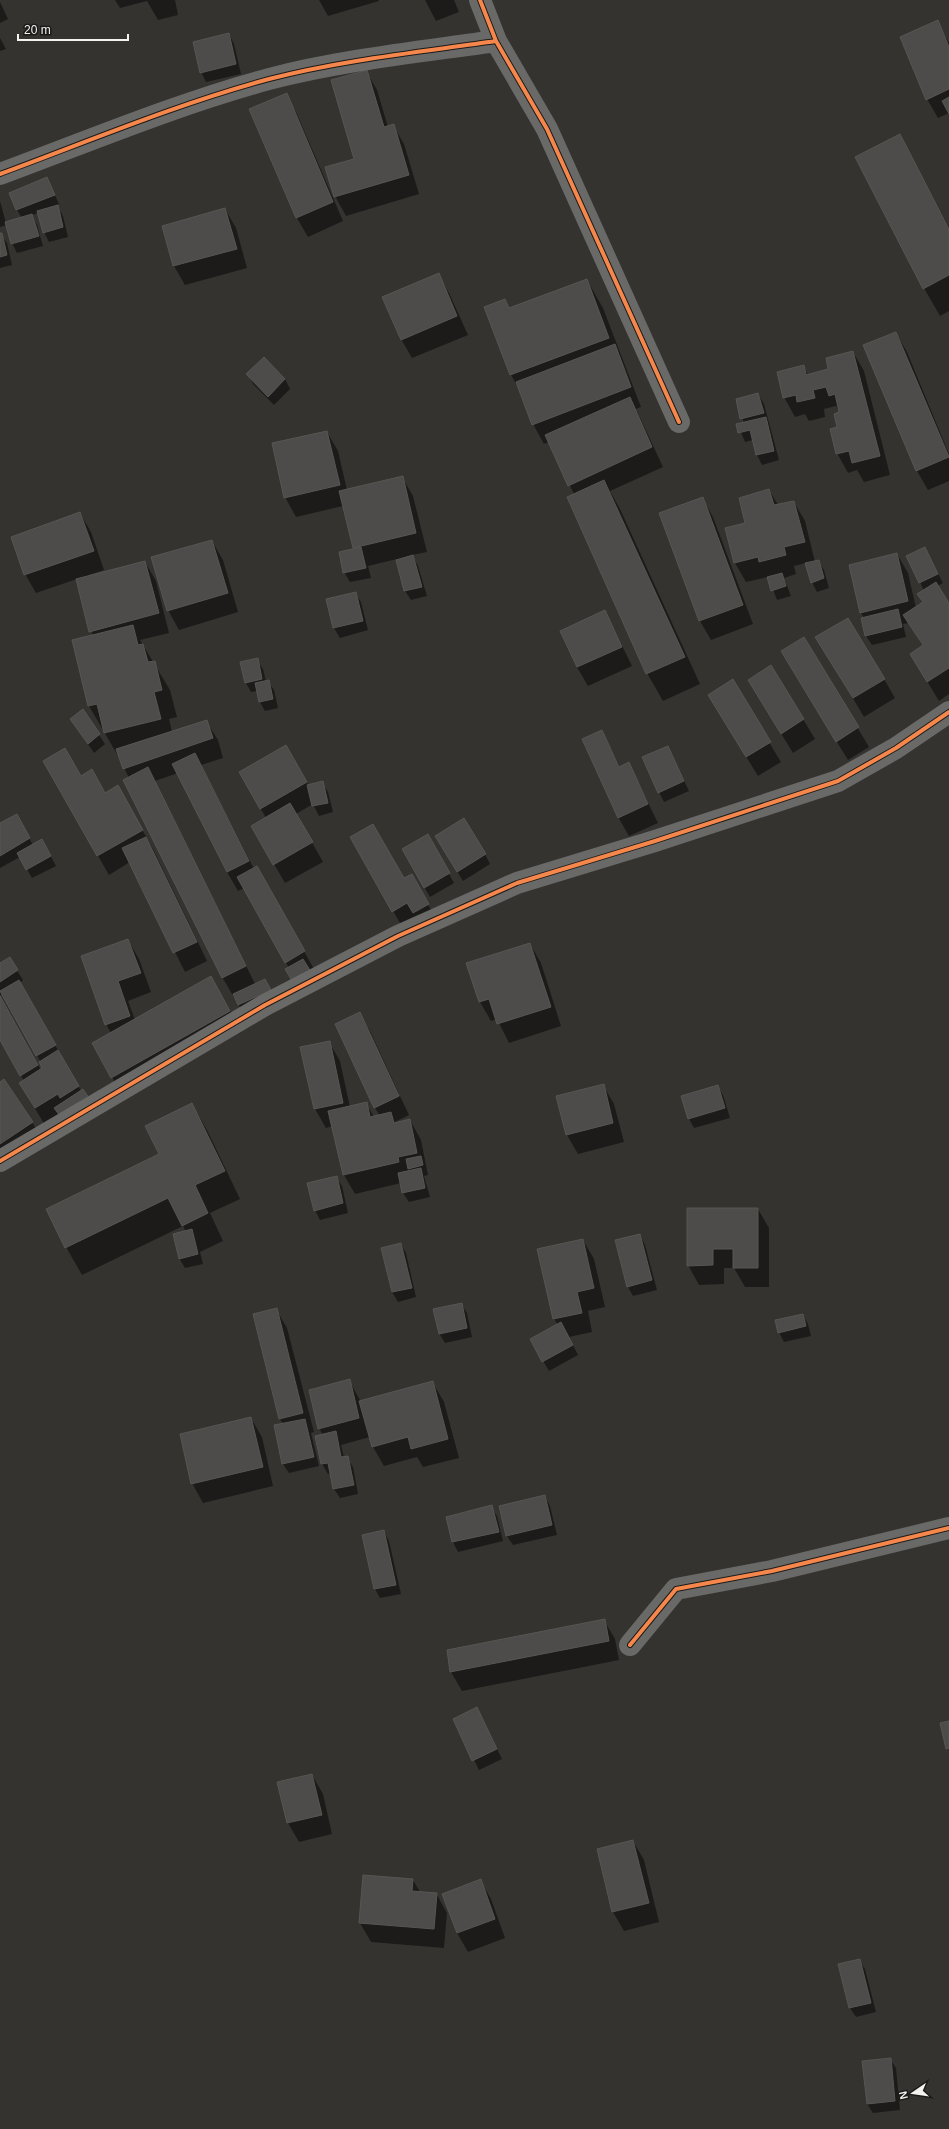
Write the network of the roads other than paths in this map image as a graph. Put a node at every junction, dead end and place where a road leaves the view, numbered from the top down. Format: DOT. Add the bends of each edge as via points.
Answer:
graph roads {
  1 [pos="480,0"];
  2 [pos="496,41"];
  3 [pos="0,174"];
  4 [pos="679,422"];
  5 [pos="949,712"];
  6 [pos="0,1161"];
  7 [pos="949,1528"];
  8 [pos="630,1645"];
  1 -- 2 [label="street"];
  2 -- 3 [label="street" via="345,64 269,79 195,102"];
  2 -- 4 [label="street" via="547,129"];
  5 -- 6 [label="street" via="896,748 838,781 517,883 398,936 265,1005"];
  7 -- 8 [label="street" via="772,1571 676,1589"];
}
